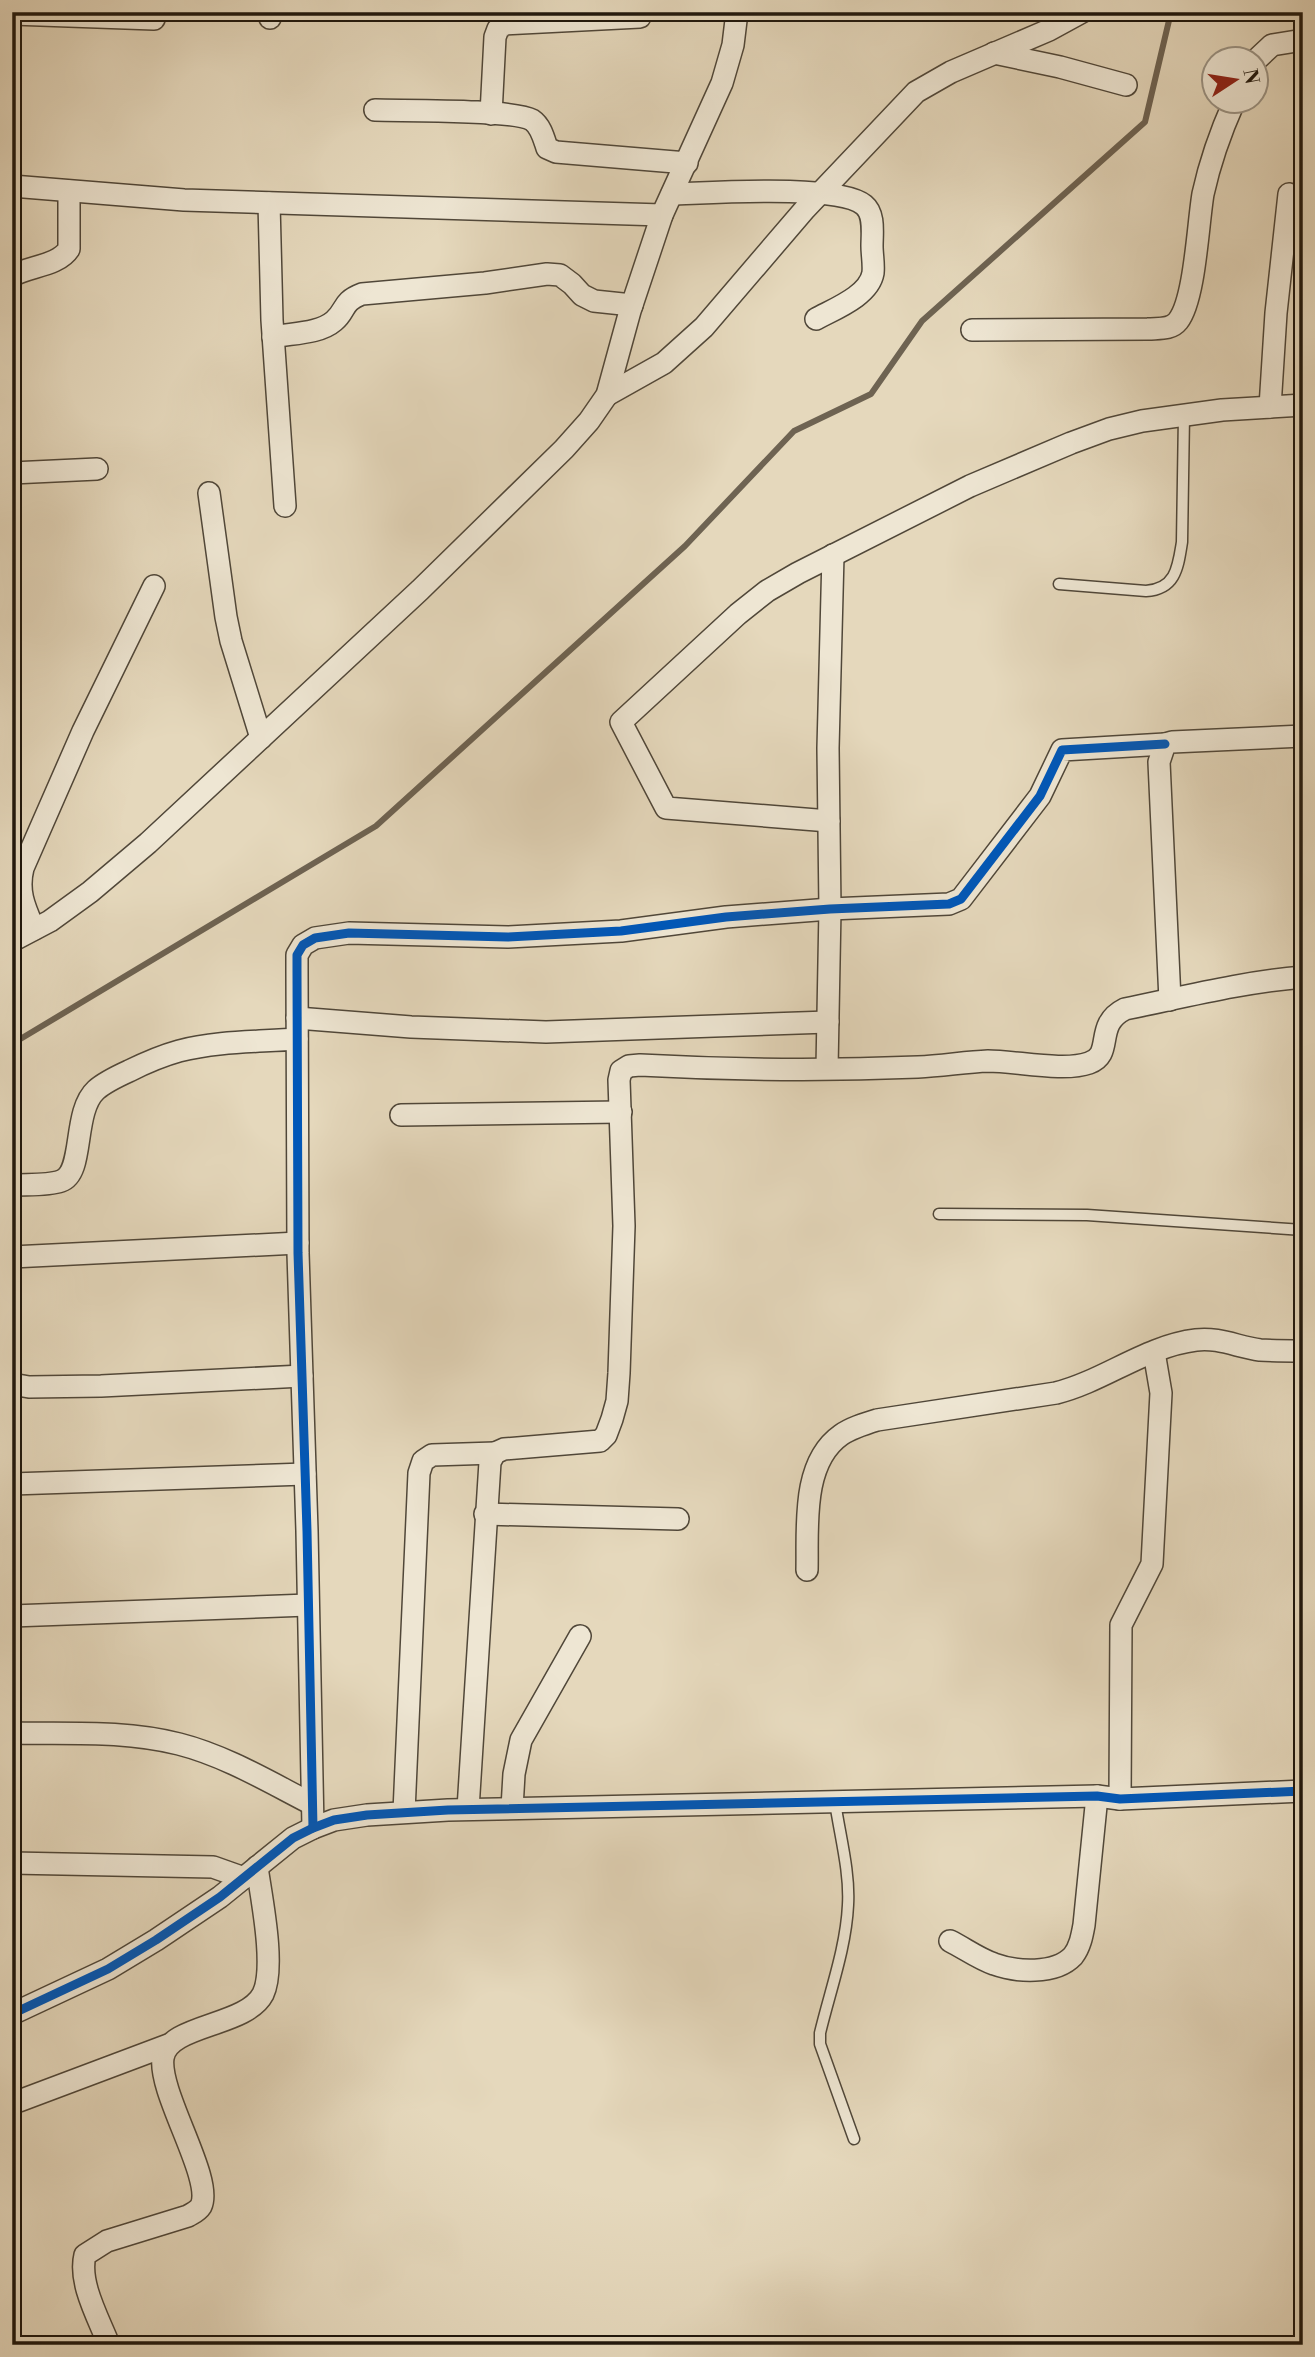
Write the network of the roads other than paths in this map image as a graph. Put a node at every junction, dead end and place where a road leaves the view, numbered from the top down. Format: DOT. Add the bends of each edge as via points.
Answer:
graph roads {
  1 [pos="737,12"];
  2 [pos="1082,12"];
  3 [pos="12,14"];
  4 [pos="640,18"];
  5 [pos="153,19"];
  6 [pos="1303,40"];
  7 [pos="1270,46"];
  8 [pos="994,53"];
  9 [pos="1126,85"];
  10 [pos="374,110"];
  11 [pos="491,114"];
  12 [pos="1228,116"];
  13 [pos="687,163"];
  14 [pos="12,186"];
  15 [pos="68,191"];
  16 [pos="821,192"];
  17 [pos="673,194"];
  18 [pos="1289,194"];
  19 [pos="269,202"];
  20 [pos="662,215"];
  21 [pos="12,276"];
  22 [pos="632,305"];
  23 [pos="816,319"];
  24 [pos="972,330"];
  25 [pos="273,337"];
  26 [pos="607,395"];
  27 [pos="1303,405"];
  28 [pos="1270,407"];
  29 [pos="1184,415"];
  30 [pos="97,469"];
  31 [pos="12,473"];
  32 [pos="209,493"];
  33 [pos="285,506"];
  34 [pos="833,555"];
  35 [pos="1059,584"];
  36 [pos="154,586"];
  37 [pos="1303,736"];
  38 [pos="261,738"];
  39 [pos="1165,744"];
  40 [pos="829,821"];
  41 [pos="830,909"];
  42 [pos="34,929"];
  43 [pos="12,941"];
  44 [pos="1303,977"];
  45 [pos="1170,1000"];
  46 [pos="297,1018"];
  47 [pos="828,1022"];
  48 [pos="297,1040"];
  49 [pos="827,1068"];
  50 [pos="621,1112"];
  51 [pos="401,1115"];
  52 [pos="12,1185"];
  53 [pos="939,1214"];
  54 [pos="1303,1230"];
  55 [pos="298,1243"];
  56 [pos="12,1257"];
  57 [pos="1303,1351"];
  58 [pos="1154,1352"];
  59 [pos="302,1376"];
  60 [pos="12,1384"];
  61 [pos="495,1453"];
  62 [pos="305,1474"];
  63 [pos="12,1484"];
  64 [pos="485,1514"];
  65 [pos="678,1519"];
  66 [pos="807,1570"];
  67 [pos="308,1605"];
  68 [pos="12,1616"];
  69 [pos="580,1636"];
  70 [pos="12,1733"];
  71 [pos="1303,1791"];
  72 [pos="1097,1796"];
  73 [pos="1120,1799"];
  74 [pos="835,1802"];
  75 [pos="312,1804"];
  76 [pos="512,1808"];
  77 [pos="468,1809"];
  78 [pos="404,1812"];
  79 [pos="313,1828"];
  80 [pos="12,1863"];
  81 [pos="250,1872"];
  82 [pos="950,1941"];
  83 [pos="12,2014"];
  84 [pos="168,2045"];
  85 [pos="19,2101"];
  86 [pos="854,2139"];
  87 [pos="109,2345"];
  1 -- 13 [label="street" via="722,83"];
  2 -- 8 [label="street"];
  3 -- 5 [label="street"];
  4 -- 11 [label="street" via="505,24 495,37"];
  6 -- 7 [label="street"];
  8 -- 9 [label="street"];
  8 -- 16 [label="street" via="916,92"];
  10 -- 11 [label="street"];
  11 -- 13 [label="street" via="533,121 547,148 556,152"];
  12 -- 24 [label="street" via="1212,158 1192,273 1175,324 1148,329"];
  13 -- 17 [label="street"];
  14 -- 15 [label="street"];
  15 -- 19 [label="street"];
  15 -- 21 [label="street" via="69,249 64,256"];
  16 -- 17 [label="street"];
  16 -- 23 [label="street" via="853,198 869,211 873,274 862,292"];
  16 -- 26 [label="street" via="704,327 664,363"];
  17 -- 20 [label="street"];
  18 -- 28 [label="street"];
  19 -- 20 [label="street"];
  19 -- 25 [label="street"];
  20 -- 22 [label="street"];
  22 -- 25 [label="street" via="594,300 560,275 547,274 362,294 351,298 339,316 320,328"];
  22 -- 26 [label="street"];
  25 -- 33 [label="street"];
  26 -- 38 [label="street" via="554,458"];
  27 -- 28 [label="street"];
  28 -- 29 [label="street"];
  29 -- 34 [label="street" via="1131,423 1071,443 970,486"];
  29 -- 35 [label="lane" via="1182,542 1170,581 1158,590 1146,591"];
  30 -- 31 [label="street"];
  32 -- 38 [label="street" via="231,641"];
  34 -- 40 [label="street"];
  34 -- 40 [label="street" via="767,591 621,722 666,808"];
  36 -- 42 [label="street" via="23,868 20,894"];
  37 -- 39 [label="street"];
  38 -- 42 [label="street" via="100,884"];
  39 -- 41 [label="street" via="1062,750 1040,796 961,899 949,904"];
  39 -- 45 [label="street" via="1159,762"];
  40 -- 41 [label="street"];
  41 -- 46 [label="street" via="621,931 520,936 327,935 303,945 297,955"];
  41 -- 47 [label="street"];
  42 -- 43 [label="street"];
  44 -- 45 [label="street"];
  45 -- 49 [label="street" via="1115,1014 1100,1054 1087,1064 1006,1061"];
  46 -- 47 [label="street" via="546,1032"];
  46 -- 48 [label="street"];
  47 -- 49 [label="street"];
  48 -- 52 [label="street" via="199,1046 116,1077 96,1090 81,1116 70,1176 59,1182"];
  48 -- 55 [label="street"];
  49 -- 50 [label="street" via="629,1066 621,1071 619,1080"];
  50 -- 51 [label="street"];
  50 -- 61 [label="street" via="624,1226 619,1373 612,1419 600,1441"];
  53 -- 54 [label="lane" via="1087,1215"];
  55 -- 56 [label="street"];
  55 -- 59 [label="street"];
  57 -- 58 [label="street" via="1200,1339"];
  58 -- 66 [label="street" via="1079,1387 877,1420 839,1436 820,1462 809,1491"];
  58 -- 73 [label="street" via="1161,1392 1152,1564 1121,1625"];
  59 -- 60 [label="street" via="101,1386"];
  59 -- 62 [label="street"];
  61 -- 64 [label="street" via="488,1472"];
  61 -- 78 [label="street" via="432,1455 423,1461 419,1474"];
  62 -- 63 [label="street"];
  62 -- 67 [label="street"];
  64 -- 65 [label="street"];
  64 -- 77 [label="street"];
  67 -- 68 [label="street"];
  67 -- 75 [label="street"];
  69 -- 76 [label="street" via="521,1740"];
  70 -- 75 [label="street" via="110,1734 178,1743 235,1764"];
  71 -- 73 [label="street"];
  72 -- 73 [label="street"];
  72 -- 74 [label="street"];
  72 -- 82 [label="street" via="1081,1941 1074,1955 1054,1967 1016,1969 991,1963"];
  74 -- 76 [label="street"];
  74 -- 86 [label="lane" via="848,1906 820,2044"];
  75 -- 79 [label="street"];
  76 -- 77 [label="street"];
  77 -- 78 [label="street"];
  78 -- 79 [label="street" via="345,1818"];
  79 -- 81 [label="street"];
  80 -- 81 [label="street" via="214,1867"];
  81 -- 83 [label="street" via="220,1898 108,1969"];
  81 -- 84 [label="street" via="267,1935 263,1994 240,2014"];
  84 -- 85 [label="street"];
  84 -- 87 [label="street" via="163,2069 197,2169 202,2204 188,2216 107,2241 85,2255 86,2282"];
}
